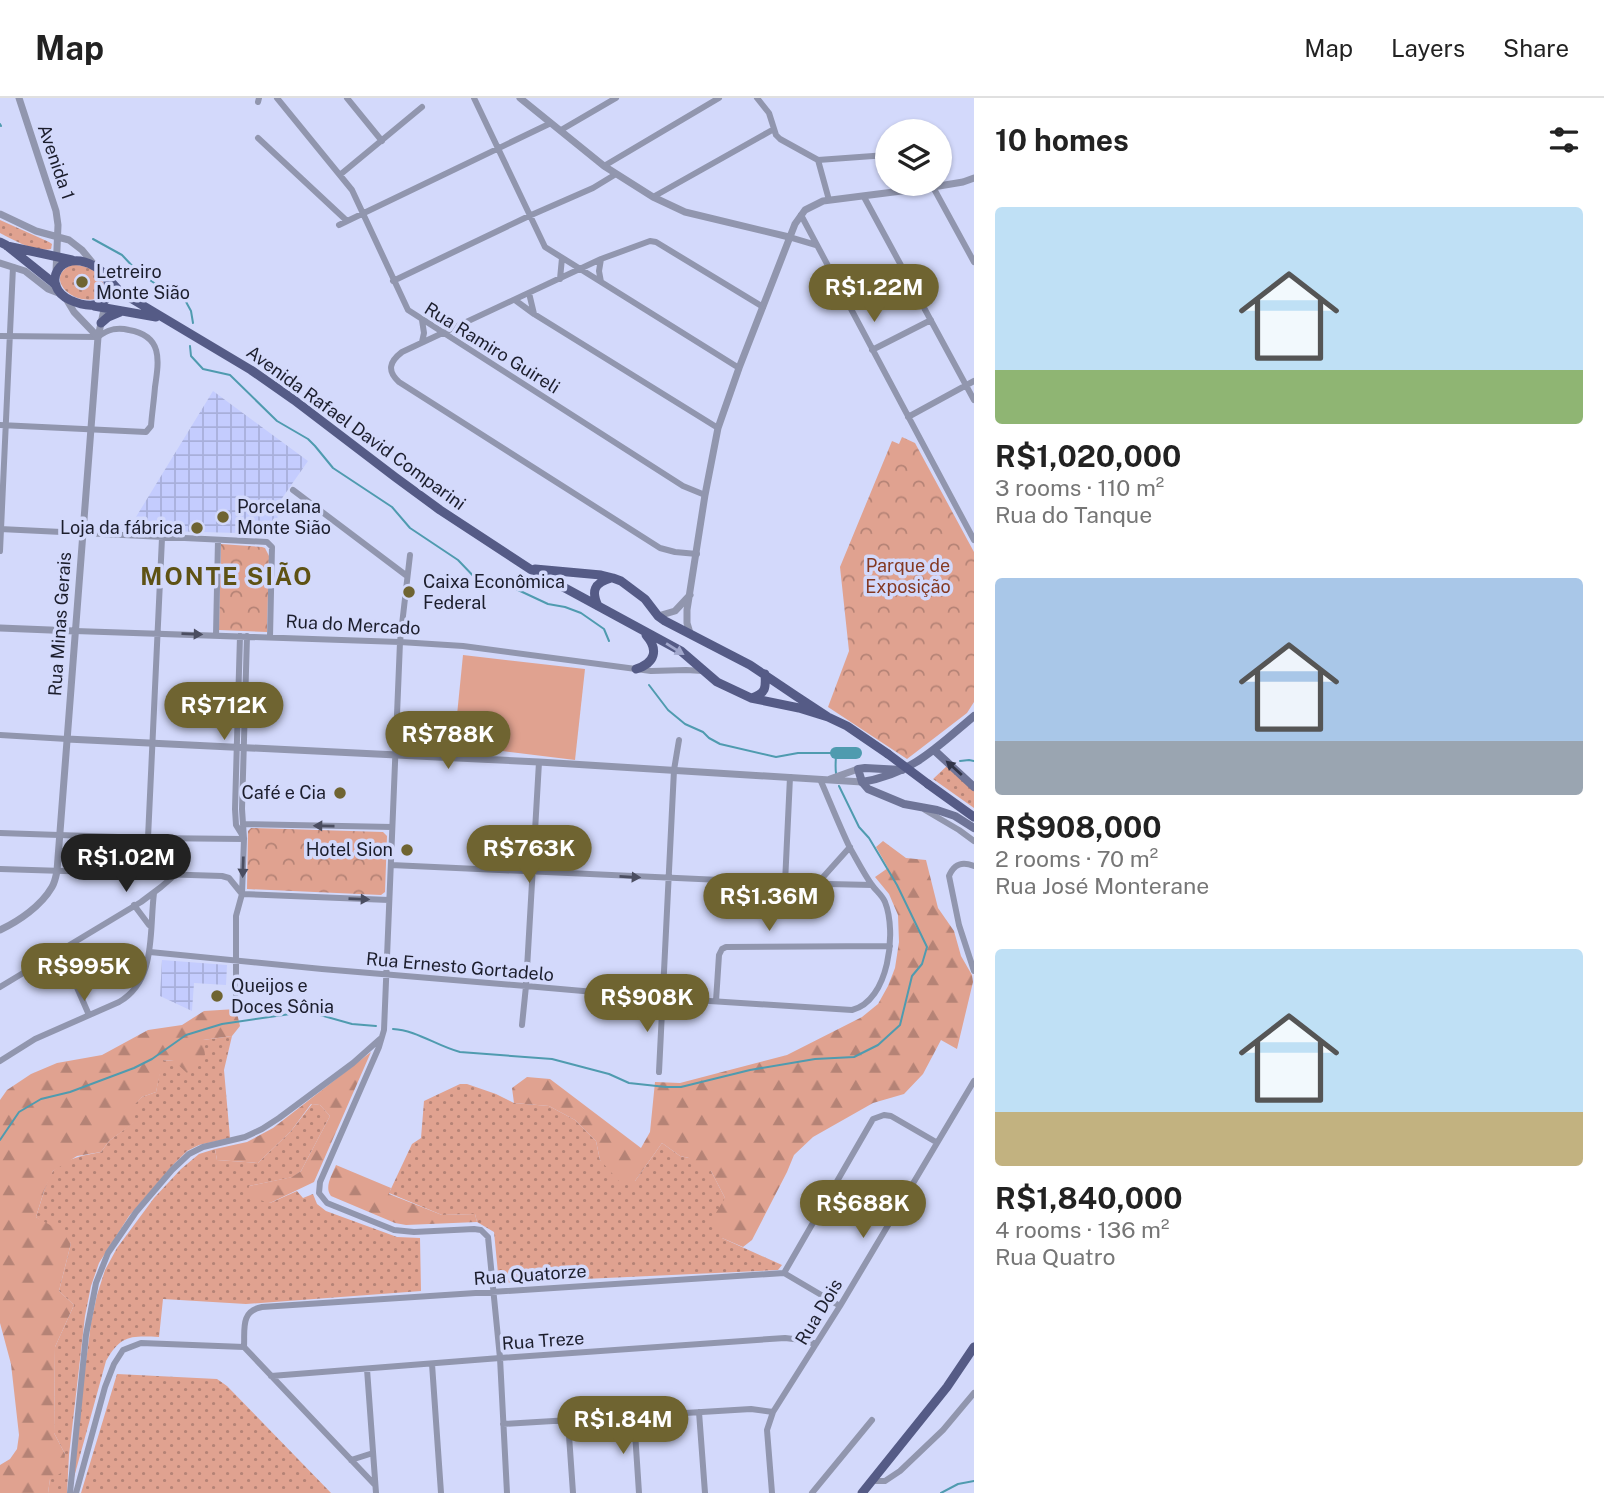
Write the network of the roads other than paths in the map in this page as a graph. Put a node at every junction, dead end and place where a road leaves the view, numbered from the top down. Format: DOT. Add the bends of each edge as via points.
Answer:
graph roads {
  1 [pos="19,98"];
  2 [pos="277,98"];
  3 [pos="347,98"];
  4 [pos="520,98"];
  5 [pos="616,98"];
  6 [pos="719,98"];
  7 [pos="757,98"];
  8 [pos="475,101"];
  9 [pos="422,107"];
  10 [pos="551,123"];
  11 [pos="774,129"];
  12 [pos="561,130"];
  13 [pos="258,138"];
  14 [pos="382,141"];
  15 [pos="499,150"];
  16 [pos="875,156"];
  17 [pos="818,160"];
  18 [pos="604,166"];
  19 [pos="341,174"];
  20 [pos="616,174"];
  21 [pos="974,178"];
  22 [pos="952,184"];
  23 [pos="875,195"];
  24 [pos="938,196"];
  25 [pos="653,197"];
  26 [pos="864,197"];
  27 [pos="829,200"];
  28 [pos="364,213"];
  29 [pos="0,214"];
  30 [pos="801,215"];
  31 [pos="529,216"];
  32 [pos="347,221"];
  33 [pos="339,225"];
  34 [pos="58,236"];
  35 [pos="789,237"];
  36 [pos="3,244"];
  37 [pos="816,245"];
  38 [pos="56,256"];
  39 [pos="562,258"];
  40 [pos="601,259"];
  41 [pos="74,260"];
  42 [pos="974,262"];
  43 [pos="0,263"];
  44 [pos="13,267"];
  45 [pos="96,267"];
  46 [pos="580,269"];
  47 [pos="56,273"];
  48 [pos="107,277"];
  49 [pos="560,279"];
  50 [pos="393,281"];
  51 [pos="601,282"];
  52 [pos="57,285"];
  53 [pos="529,293"];
  54 [pos="63,296"];
  55 [pos="107,297"];
  56 [pos="515,300"];
  57 [pos="93,306"];
  58 [pos="763,307"];
  59 [pos="104,308"];
  60 [pos="122,312"];
  61 [pos="534,314"];
  62 [pos="161,318"];
  63 [pos="422,320"];
  64 [pos="931,320"];
  65 [pos="101,323"];
  66 [pos="461,324"];
  67 [pos="442,332"];
  68 [pos="0,337"];
  69 [pos="9,337"];
  70 [pos="98,337"];
  71 [pos="422,342"];
  72 [pos="463,345"];
  73 [pos="872,350"];
  74 [pos="739,368"];
  75 [pos="974,381"];
  76 [pos="966,386"];
  77 [pos="974,400"];
  78 [pos="908,416"];
  79 [pos="3,426"];
  80 [pos="718,428"];
  81 [pos="91,430"];
  82 [pos="293,490"];
  83 [pos="705,495"];
  84 [pos="1,529"];
  85 [pos="83,533"];
  86 [pos="162,538"];
  87 [pos="218,540"];
  88 [pos="974,540"];
  89 [pos="0,551"];
  90 [pos="696,554"];
  91 [pos="410,555"];
  92 [pos="530,569"];
  93 [pos="407,576"];
  94 [pos="613,578"];
  95 [pos="690,594"];
  96 [pos="598,606"];
  97 [pos="658,616"];
  98 [pos="0,628"];
  99 [pos="75,631"];
  100 [pos="642,631"];
  101 [pos="158,633"];
  102 [pos="690,633"];
  103 [pos="216,635"];
  104 [pos="244,636"];
  105 [pos="270,637"];
  106 [pos="400,642"];
  107 [pos="636,669"];
  108 [pos="703,671"];
  109 [pos="765,674"];
  110 [pos="751,698"];
  111 [pos="974,716"];
  112 [pos="828,717"];
  113 [pos="0,735"];
  114 [pos="67,738"];
  115 [pos="679,740"];
  116 [pos="153,742"];
  117 [pos="240,746"];
  118 [pos="934,750"];
  119 [pos="396,755"];
  120 [pos="539,762"];
  121 [pos="872,768"];
  122 [pos="858,769"];
  123 [pos="674,770"];
  124 [pos="902,770"];
  125 [pos="790,777"];
  126 [pos="820,779"];
  127 [pos="829,779"];
  128 [pos="874,779"];
  129 [pos="862,782"];
  130 [pos="974,787"];
  131 [pos="923,809"];
  132 [pos="974,817"];
  133 [pos="244,824"];
  134 [pos="392,827"];
  135 [pos="974,828"];
  136 [pos="0,833"];
  137 [pos="60,835"];
  138 [pos="148,838"];
  139 [pos="244,839"];
  140 [pos="974,841"];
  141 [pos="850,847"];
  142 [pos="391,865"];
  143 [pos="974,866"];
  144 [pos="0,869"];
  145 [pos="57,871"];
  146 [pos="533,872"];
  147 [pos="176,874"];
  148 [pos="668,878"];
  149 [pos="785,883"];
  150 [pos="816,885"];
  151 [pos="872,886"];
  152 [pos="154,893"];
  153 [pos="242,894"];
  154 [pos="389,900"];
  155 [pos="134,905"];
  156 [pos="150,927"];
  157 [pos="0,930"];
  158 [pos="890,946"];
  159 [pos="61,951"];
  160 [pos="150,952"];
  161 [pos="236,960"];
  162 [pos="974,971"];
  163 [pos="386,975"];
  164 [pos="526,986"];
  165 [pos="0,987"];
  166 [pos="663,998"];
  167 [pos="716,1001"];
  168 [pos="236,1004"];
  169 [pos="89,1015"];
  170 [pos="522,1026"];
  171 [pos="382,1038"];
  172 [pos="1,1058"];
  173 [pos="659,1072"];
  174 [pos="974,1081"];
  175 [pos="936,1142"];
  176 [pos="785,1273"];
  177 [pos="494,1291"];
  178 [pos="840,1306"];
  179 [pos="816,1344"];
  180 [pos="244,1347"];
  181 [pos="974,1347"];
  182 [pos="500,1358"];
  183 [pos="432,1364"];
  184 [pos="367,1369"];
  185 [pos="271,1376"];
  186 [pos="974,1393"];
  187 [pos="699,1412"];
  188 [pos="774,1412"];
  189 [pos="634,1417"];
  190 [pos="873,1420"];
  191 [pos="568,1421"];
  192 [pos="503,1424"];
  193 [pos="373,1453"];
  194 [pos="351,1460"];
  195 [pos="871,1481"];
  196 [pos="375,1489"];
  197 [pos="70,1493"];
  198 [pos="76,1493"];
  199 [pos="441,1493"];
  200 [pos="507,1493"];
  201 [pos="573,1493"];
  202 [pos="639,1493"];
  203 [pos="705,1493"];
  204 [pos="772,1493"];
  205 [pos="812,1493"];
  206 [pos="862,1493"];
  1 -- 34 [label="street, Avenida 1" via="56,211"];
  2 -- 19 [label="street, Rua Ramiro Guireli"];
  3 -- 14 [label="street"];
  4 -- 10 [label="street"];
  5 -- 12 [label="street"];
  6 -- 18 [label="street"];
  7 -- 11 [label="street"];
  8 -- 15 [label="street"];
  9 -- 14 [label="street"];
  10 -- 12 [label="street"];
  10 -- 15 [label="street"];
  11 -- 17 [label="street" via="780,139"];
  11 -- 25 [label="street"];
  12 -- 18 [label="street"];
  13 -- 32 [label="street"];
  14 -- 19 [label="street"];
  15 -- 28 [label="street"];
  15 -- 31 [label="street"];
  16 -- 17 [label="street"];
  17 -- 27 [label="street"];
  18 -- 20 [label="street"];
  19 -- 28 [label="street, Rua Ramiro Guireli"];
  20 -- 25 [label="street"];
  20 -- 31 [label="street"];
  21 -- 22 [label="street"];
  23 -- 26 [label="street"];
  24 -- 42 [label="street"];
  25 -- 35 [label="street" via="685,212"];
  26 -- 27 [label="street"];
  26 -- 64 [label="street"];
  27 -- 30 [label="street"];
  28 -- 32 [label="street"];
  28 -- 50 [label="street, Rua Ramiro Guireli"];
  29 -- 34 [label="street"];
  30 -- 35 [label="street"];
  30 -- 37 [label="street"];
  31 -- 39 [label="street" via="545,247"];
  31 -- 50 [label="street"];
  32 -- 33 [label="street"];
  34 -- 38 [label="street, Avenida 1"];
  34 -- 45 [label="street" via="78,245"];
  35 -- 37 [label="street"];
  35 -- 58 [label="street"];
  36 -- 38 [label="main road, Avenida Rafael David Comparini"];
  36 -- 52 [label="main road, Avenida Rafael David Comparini"];
  37 -- 73 [label="street"];
  38 -- 41 [label="main road, Avenida Rafael David Comparini"];
  38 -- 47 [label="street, Avenida 1"];
  39 -- 46 [label="street"];
  39 -- 49 [label="street"];
  40 -- 46 [label="street"];
  40 -- 51 [label="street"];
  40 -- 58 [label="street" via="656,242"];
  41 -- 45 [label="main road, Avenida Rafael David Comparini"];
  41 -- 47 [label="main road"];
  43 -- 44 [label="street"];
  44 -- 54 [label="street"];
  44 -- 69 [label="street"];
  45 -- 48 [label="main road, Avenida Rafael David Comparini"];
  46 -- 49 [label="street"];
  46 -- 51 [label="street"];
  47 -- 52 [label="main road, Avenida Rafael David Comparini"];
  48 -- 55 [label="main road"];
  48 -- 62 [label="main road, Avenida Rafael David Comparini" via="122,293"];
  49 -- 53 [label="street"];
  50 -- 63 [label="street, Rua Ramiro Guireli" via="408,310"];
  51 -- 74 [label="street"];
  52 -- 54 [label="main road, Avenida Rafael David Comparini"];
  53 -- 56 [label="street"];
  53 -- 61 [label="street"];
  54 -- 57 [label="main road, Avenida Rafael David Comparini"];
  54 -- 70 [label="street"];
  55 -- 57 [label="main road"];
  55 -- 59 [label="street, Rua Minas Gerais"];
  56 -- 61 [label="street"];
  56 -- 66 [label="street"];
  57 -- 59 [label="main road, Avenida Rafael David Comparini"];
  58 -- 74 [label="street"];
  59 -- 60 [label="main road, Avenida Rafael David Comparini"];
  59 -- 65 [label="street, Rua Minas Gerais"];
  60 -- 62 [label="main road, Avenida Rafael David Comparini"];
  60 -- 65 [label="main road"];
  61 -- 80 [label="street"];
  62 -- 92 [label="main road, Avenida Rafael David Comparini" via="251,370 429,502"];
  63 -- 67 [label="street, Rua Ramiro Guireli"];
  63 -- 71 [label="street"];
  64 -- 73 [label="street"];
  64 -- 76 [label="street"];
  65 -- 70 [label="street, Rua Minas Gerais"];
  66 -- 67 [label="street"];
  66 -- 72 [label="street"];
  67 -- 71 [label="street"];
  67 -- 72 [label="street, Rua Ramiro Guireli"];
  68 -- 69 [label="street"];
  69 -- 70 [label="street"];
  69 -- 79 [label="street"];
  70 -- 81 [label="street, Rua Minas Gerais"];
  70 -- 81 [label="street" via="107,330 123,328 141,333 153,341 158,356 148,431"];
  71 -- 90 [label="street" via="393,362 391,373 399,382 660,548"];
  72 -- 83 [label="street, Rua Ramiro Guireli" via="683,486"];
  73 -- 78 [label="street"];
  74 -- 80 [label="street"];
  75 -- 76 [label="street"];
  76 -- 77 [label="street"];
  76 -- 78 [label="street"];
  78 -- 88 [label="street"];
  79 -- 81 [label="street"];
  79 -- 84 [label="street"];
  80 -- 83 [label="street"];
  81 -- 85 [label="street, Rua Minas Gerais"];
  82 -- 93 [label="street"];
  83 -- 90 [label="street"];
  84 -- 85 [label="street"];
  84 -- 89 [label="street"];
  85 -- 86 [label="street"];
  85 -- 99 [label="street, Rua Minas Gerais"];
  86 -- 87 [label="street"];
  86 -- 101 [label="street"];
  87 -- 103 [label="street"];
  87 -- 105 [label="street" via="270,543"];
  90 -- 95 [label="street"];
  91 -- 93 [label="street"];
  92 -- 94 [label="main road, Avenida Rafael David Comparini"];
  92 -- 96 [label="main road, Avenida Rafael David Comparini"];
  93 -- 106 [label="street"];
  94 -- 96 [label="main road" via="597,585 594,597"];
  94 -- 97 [label="main road, Avenida Rafael David Comparini" via="645,599"];
  95 -- 97 [label="street" via="675,611"];
  95 -- 102 [label="street"];
  96 -- 100 [label="main road, Avenida Rafael David Comparini"];
  97 -- 102 [label="main road, Avenida Rafael David Comparini"];
  98 -- 99 [label="street, Rua do Mercado"];
  99 -- 101 [label="street, Rua do Mercado"];
  99 -- 114 [label="street, Rua Minas Gerais"];
  100 -- 107 [label="main road" via="653,646 653,659"];
  100 -- 108 [label="main road, Avenida Rafael David Comparini, one-way" via="681,651"];
  101 -- 103 [label="street, Rua do Mercado, one-way"];
  101 -- 116 [label="street"];
  102 -- 109 [label="main road, Avenida Rafael David Comparini"];
  103 -- 104 [label="street, Rua do Mercado"];
  104 -- 105 [label="street, Rua do Mercado"];
  104 -- 117 [label="street"];
  105 -- 106 [label="street, Rua do Mercado"];
  106 -- 107 [label="street, Rua do Mercado"];
  106 -- 119 [label="street"];
  107 -- 108 [label="street, Rua do Mercado"];
  108 -- 110 [label="main road, Avenida Rafael David Comparini"];
  109 -- 110 [label="main road" via="765,690"];
  109 -- 112 [label="main road, Avenida Rafael David Comparini"];
  110 -- 112 [label="main road, Avenida Rafael David Comparini"];
  111 -- 118 [label="main road"];
  112 -- 132 [label="main road, Avenida Rafael David Comparini, bridge"];
  113 -- 114 [label="street"];
  114 -- 116 [label="street"];
  114 -- 137 [label="street, Rua Minas Gerais"];
  115 -- 123 [label="street"];
  116 -- 117 [label="street"];
  116 -- 138 [label="street"];
  117 -- 119 [label="street"];
  117 -- 133 [label="street"];
  117 -- 139 [label="street" via="235,818"];
  118 -- 124 [label="main road"];
  130 -- 118 [label="main road, one-way"];
  119 -- 120 [label="street"];
  119 -- 134 [label="street"];
  120 -- 123 [label="street"];
  120 -- 146 [label="street"];
  121 -- 122 [label="main road"];
  121 -- 124 [label="main road"];
  121 -- 128 [label="main road"];
  122 -- 127 [label="street"];
  122 -- 129 [label="main road"];
  123 -- 125 [label="street"];
  123 -- 148 [label="street"];
  124 -- 128 [label="main road"];
  125 -- 126 [label="street"];
  125 -- 149 [label="street"];
  126 -- 127 [label="street"];
  126 -- 141 [label="street"];
  127 -- 129 [label="street"];
  128 -- 129 [label="main road"];
  129 -- 131 [label="main road" via="868,789"];
  131 -- 135 [label="main road" via="955,816"];
  131 -- 140 [label="street"];
  134 -- 133 [label="street, one-way"];
  133 -- 139 [label="street"];
  134 -- 142 [label="street"];
  136 -- 137 [label="street"];
  137 -- 138 [label="street"];
  137 -- 145 [label="street, Rua Minas Gerais"];
  138 -- 139 [label="street"];
  139 -- 153 [label="street, one-way"];
  141 -- 150 [label="street"];
  141 -- 151 [label="street"];
  142 -- 146 [label="street"];
  142 -- 154 [label="street"];
  143 -- 162 [label="street" via="957,864 949,876"];
  144 -- 145 [label="street"];
  145 -- 147 [label="street"];
  145 -- 157 [label="street" via="42,900"];
  146 -- 148 [label="street, one-way"];
  146 -- 164 [label="street"];
  147 -- 152 [label="street"];
  147 -- 153 [label="street" via="226,877"];
  148 -- 149 [label="street"];
  148 -- 166 [label="street"];
  149 -- 150 [label="street"];
  150 -- 151 [label="street"];
  151 -- 158 [label="street" via="888,913"];
  152 -- 155 [label="street"];
  152 -- 156 [label="street"];
  153 -- 154 [label="street, one-way"];
  153 -- 161 [label="street" via="236,916"];
  154 -- 163 [label="street"];
  155 -- 156 [label="street"];
  155 -- 159 [label="street"];
  156 -- 160 [label="street"];
  158 -- 167 [label="street, Rua Ernesto Gortadelo" via="880,985 866,1004 852,1010"];
  158 -- 167 [label="street" via="726,947 719,955"];
  159 -- 165 [label="street"];
  159 -- 169 [label="street"];
  160 -- 161 [label="street, Rua Ernesto Gortadelo"];
  160 -- 169 [label="street" via="131,994"];
  161 -- 163 [label="street, Rua Ernesto Gortadelo"];
  161 -- 168 [label="street"];
  163 -- 164 [label="street, Rua Ernesto Gortadelo"];
  163 -- 171 [label="street"];
  164 -- 166 [label="street, Rua Ernesto Gortadelo"];
  164 -- 170 [label="street"];
  166 -- 167 [label="street, Rua Ernesto Gortadelo"];
  166 -- 173 [label="street"];
  169 -- 172 [label="street"];
  171 -- 177 [label="street" via="319,1193 327,1203 394,1230 485,1232"];
  171 -- 197 [label="street" via="262,1129 189,1154 135,1212 108,1253 96,1283 86,1335"];
  174 -- 175 [label="street, Rua Dois"];
  175 -- 176 [label="street" via="891,1116 873,1119"];
  175 -- 178 [label="street, Rua Dois"];
  176 -- 177 [label="street, Rua Quatorze"];
  176 -- 178 [label="street"];
  177 -- 180 [label="street, Rua Quatorze" via="255,1309 246,1317"];
  177 -- 182 [label="street"];
  178 -- 179 [label="street, Rua Dois"];
  179 -- 182 [label="street, Rua Treze" via="785,1338"];
  179 -- 188 [label="street, Rua Dois"];
  180 -- 185 [label="street"];
  180 -- 198 [label="street" via="141,1343 123,1350 105,1387"];
  181 -- 195 [label="main road"];
  182 -- 183 [label="street, Rua Treze"];
  182 -- 192 [label="street"];
  183 -- 184 [label="street, Rua Treze"];
  183 -- 199 [label="street"];
  184 -- 185 [label="street, Rua Treze"];
  184 -- 193 [label="street"];
  185 -- 194 [label="street"];
  186 -- 195 [label="street" via="900,1471 885,1481"];
  187 -- 188 [label="street"];
  187 -- 189 [label="street"];
  187 -- 203 [label="street"];
  188 -- 204 [label="street" via="767,1430"];
  189 -- 191 [label="street"];
  189 -- 202 [label="street"];
  190 -- 205 [label="street"];
  191 -- 192 [label="street"];
  191 -- 201 [label="street"];
  192 -- 200 [label="street"];
  193 -- 194 [label="street"];
  193 -- 196 [label="street"];
  194 -- 196 [label="street"];
  195 -- 206 [label="main road"];
}
